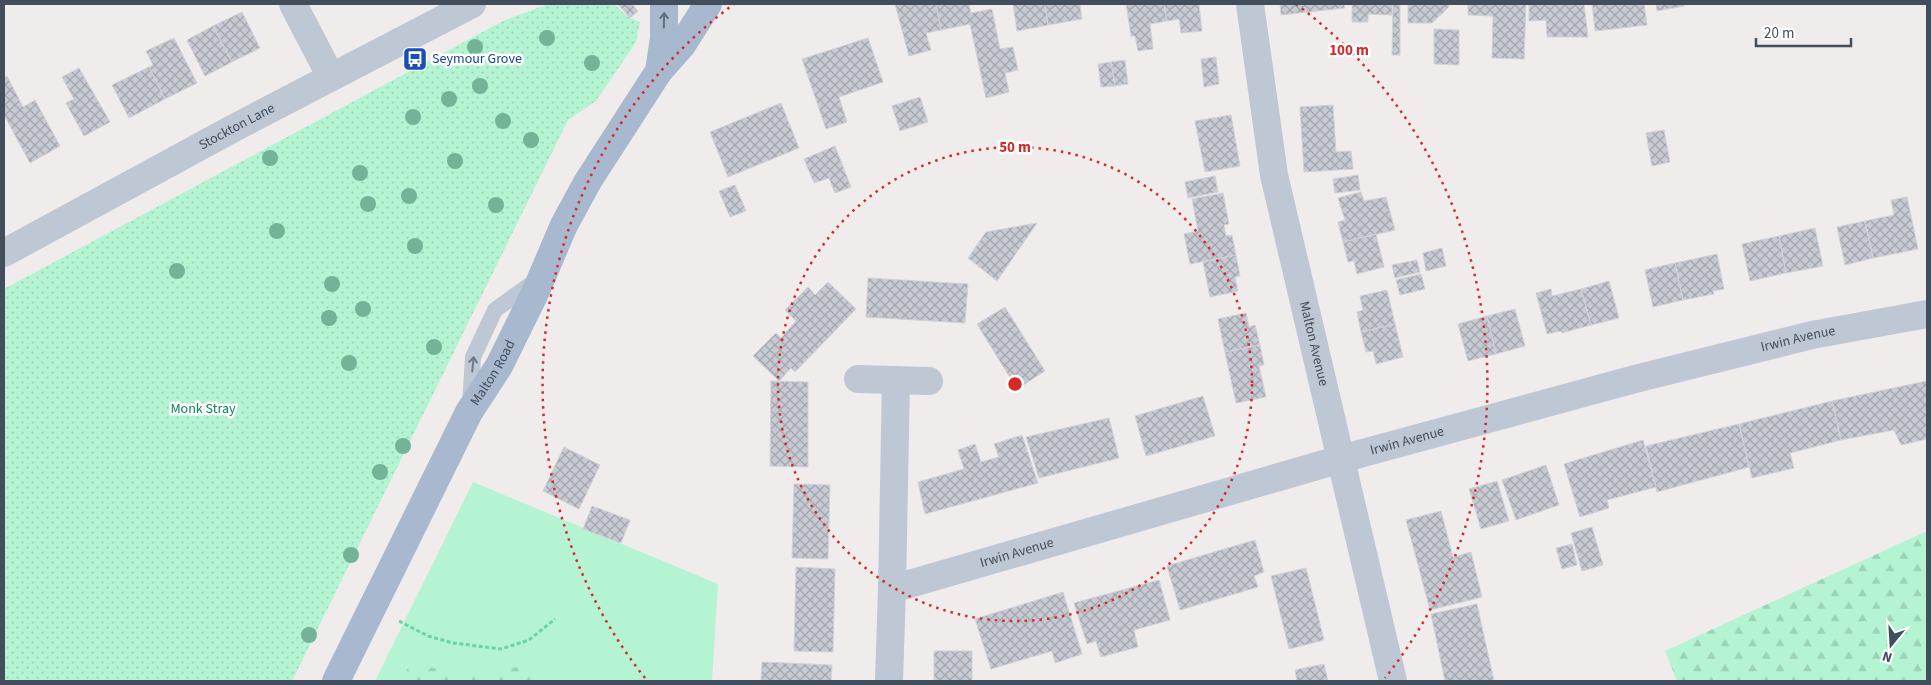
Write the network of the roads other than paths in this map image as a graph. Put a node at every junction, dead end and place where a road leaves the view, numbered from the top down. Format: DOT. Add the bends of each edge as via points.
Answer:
graph roads {
  1 [pos="293,4"];
  2 [pos="472,4"];
  3 [pos="664,4"];
  4 [pos="1250,4"];
  5 [pos="708,5"];
  6 [pos="659,71"];
  7 [pos="331,77"];
  8 [pos="4,253"];
  9 [pos="1927,314"];
  10 [pos="858,379"];
  11 [pos="896,380"];
  12 [pos="929,381"];
  13 [pos="1341,459"];
  14 [pos="892,589"];
  15 [pos="336,681"];
  16 [pos="889,681"];
  17 [pos="1393,681"];
  1 -- 7 [label="street"];
  2 -- 7 [label="street, Stockton Lane"];
  6 -- 3 [label="main road, Malton Road, one-way" via="664,38"];
  4 -- 13 [label="street, Malton Avenue" via="1274,174"];
  5 -- 6 [label="main road, Malton Road" via="682,45"];
  6 -- 15 [label="main road, Malton Road" via="588,181 564,225 499,366 469,412"];
  7 -- 8 [label="street, Stockton Lane"];
  9 -- 13 [label="street, Irwin Avenue" via="1812,336 1654,374"];
  10 -- 11 [label="street"];
  11 -- 12 [label="street"];
  11 -- 14 [label="street"];
  13 -- 14 [label="street, Irwin Avenue"];
  13 -- 17 [label="street, Malton Avenue"];
  14 -- 16 [label="street"];
}
